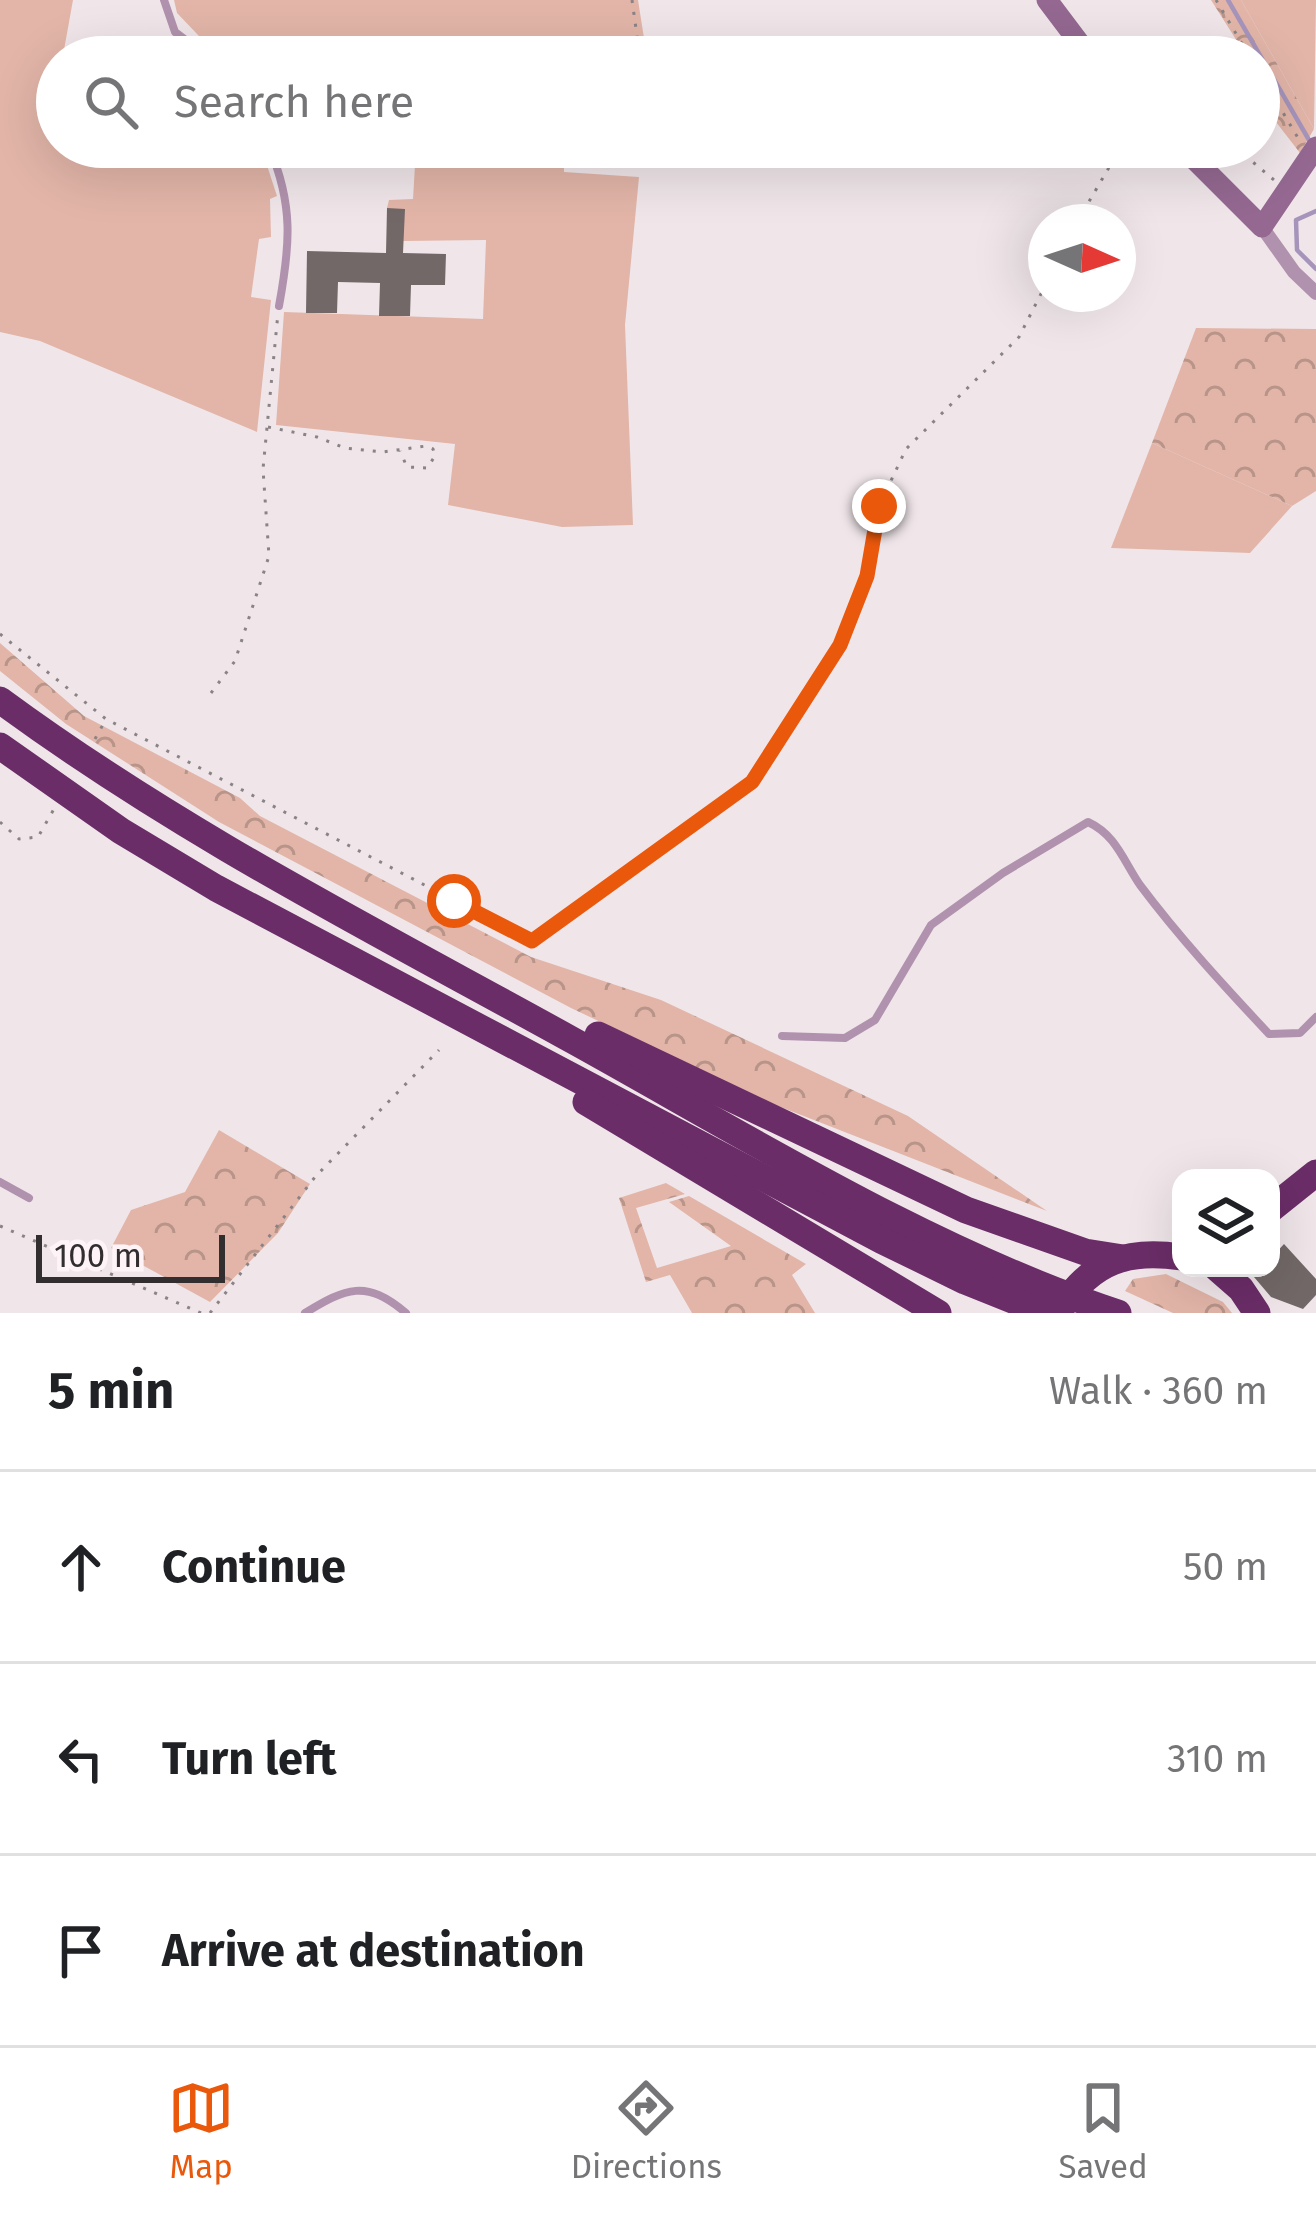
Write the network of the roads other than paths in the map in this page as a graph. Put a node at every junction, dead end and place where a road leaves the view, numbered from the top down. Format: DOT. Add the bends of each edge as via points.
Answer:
graph roads {
  1 [pos="164,0"];
  2 [pos="1046,0"];
  3 [pos="180,36"];
  4 [pos="1074,36"];
  5 [pos="1312,152"];
  6 [pos="278,168"];
  7 [pos="1203,168"];
  8 [pos="1262,227"];
  9 [pos="1316,293"];
  10 [pos="279,306"];
  11 [pos="0,700"];
  12 [pos="0,746"];
  13 [pos="280,882"];
  14 [pos="352,959"];
  15 [pos="1316,1017"];
  16 [pos="782,1036"];
  17 [pos="1316,1173"];
  18 [pos="0,1182"];
  19 [pos="29,1198"];
  20 [pos="1280,1202"];
  21 [pos="1172,1248"];
  22 [pos="1137,1255"];
  23 [pos="1172,1257"];
  24 [pos="1248,1292"];
  25 [pos="305,1313"];
  26 [pos="406,1313"];
  27 [pos="938,1313"];
  28 [pos="1045,1313"];
  29 [pos="1059,1313"];
  30 [pos="1118,1313"];
  31 [pos="1283,1313"];
  1 -- 3 [label="lane"];
  2 -- 4 [label="street"];
  5 -- 8 [label="street"];
  6 -- 10 [label="lane" via="291,227"];
  7 -- 8 [label="street"];
  8 -- 9 [label="street"];
  11 -- 13 [label="highway"];
  12 -- 14 [label="highway" via="121,831"];
  13 -- 22 [label="highway" via="966,1210 1085,1252"];
  13 -- 30 [label="highway" via="912,1225"];
  14 -- 27 [label="highway"];
  14 -- 28 [label="highway" via="881,1240"];
  15 -- 16 [label="lane" via="1300,1033 1269,1034 1139,883 1107,830 1088,822 931,925 874,1020 845,1038"];
  17 -- 20 [label="highway"];
  18 -- 19 [label="lane"];
  21 -- 22 [label="highway"];
  22 -- 23 [label="highway"];
  22 -- 29 [label="highway" via="1078,1282"];
  24 -- 31 [label="highway"];
  25 -- 26 [label="lane" via="353,1289"];
}
